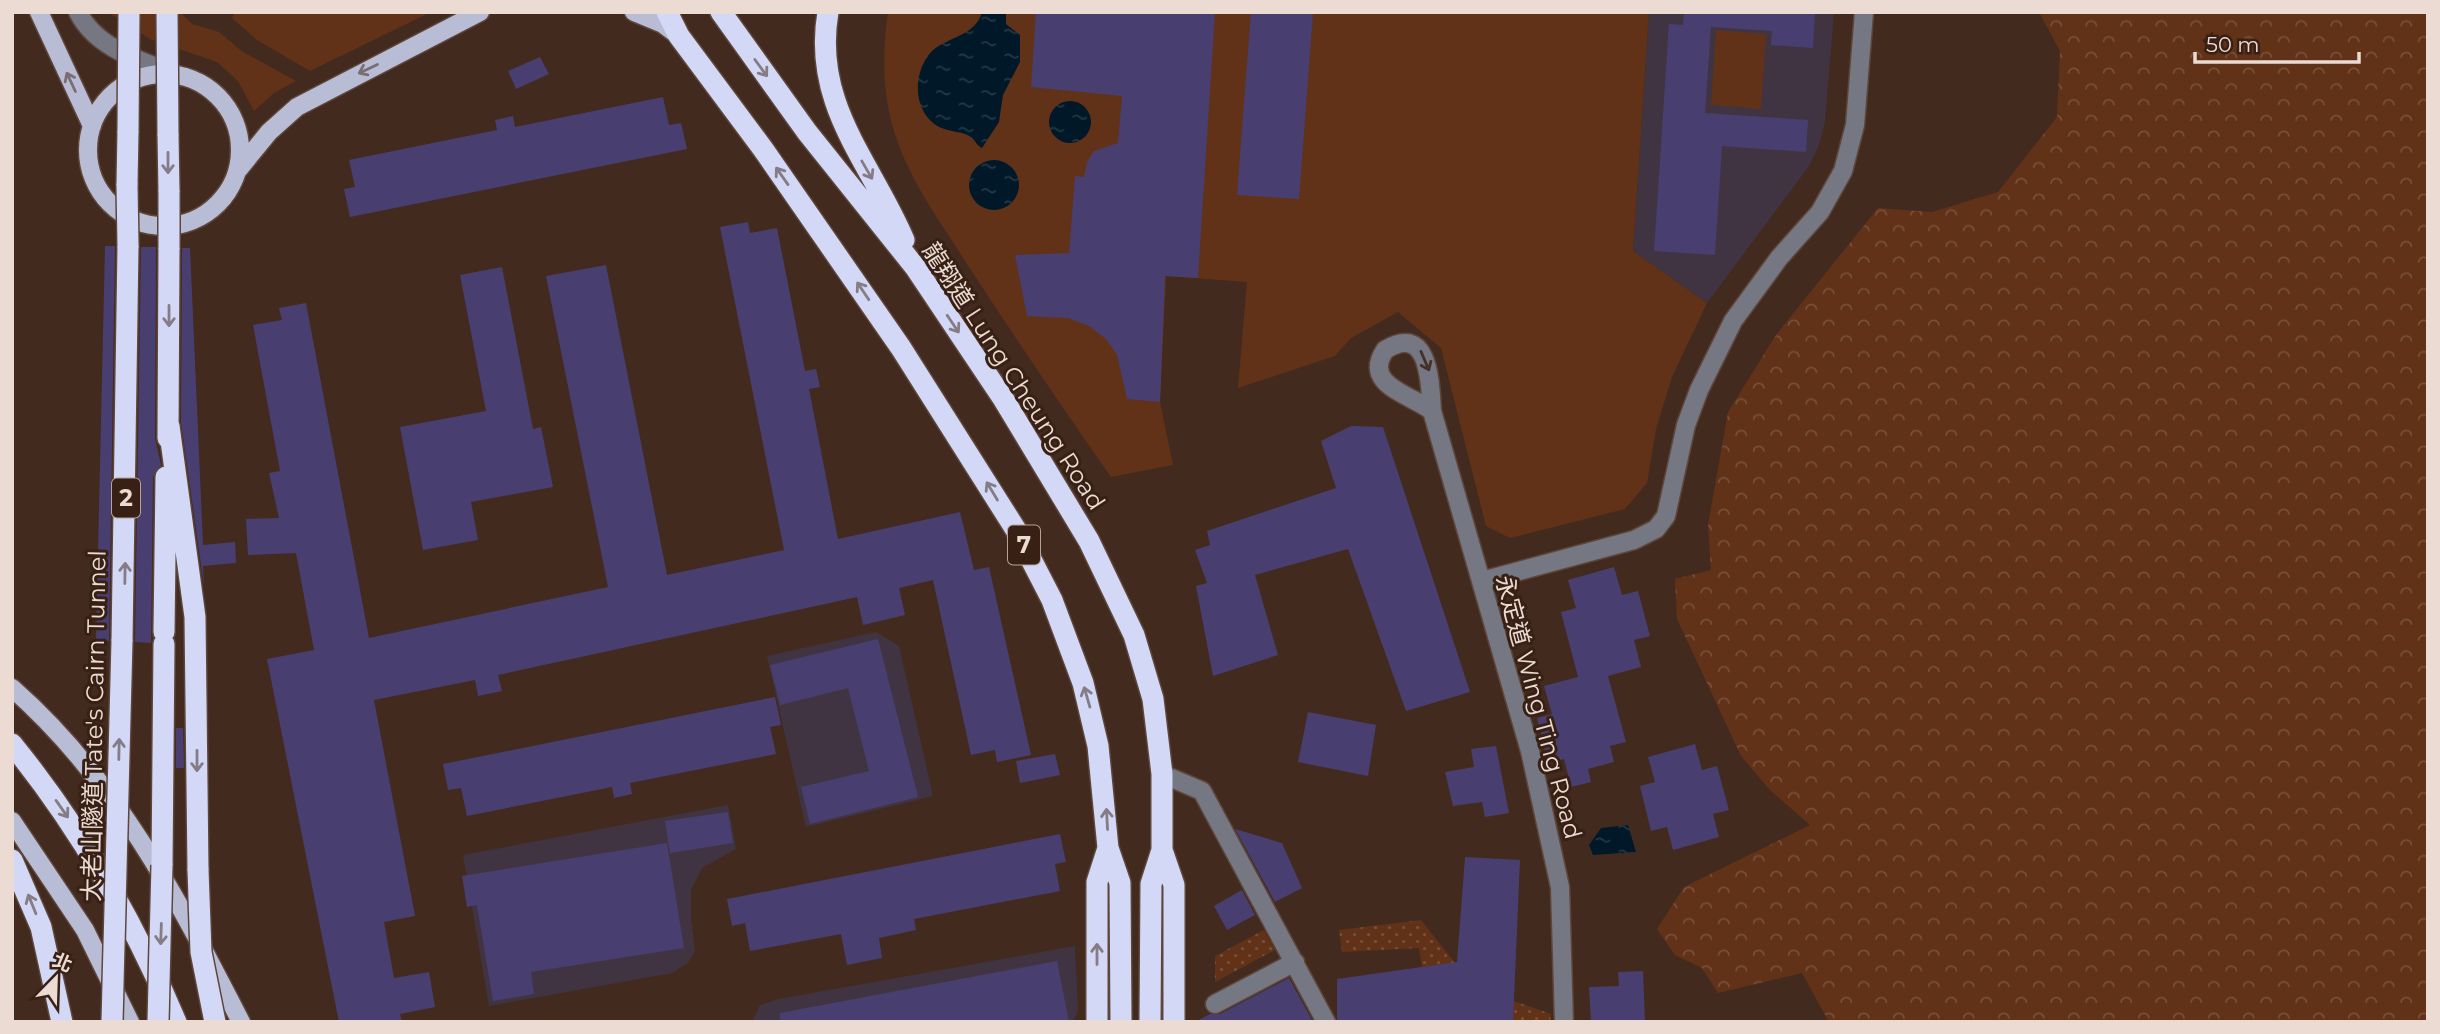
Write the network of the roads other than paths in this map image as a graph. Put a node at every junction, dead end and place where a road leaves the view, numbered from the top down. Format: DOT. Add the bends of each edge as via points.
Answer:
graph roads {
  1 [pos="39,12"];
  2 [pos="78,12"];
  3 [pos="129,12"];
  4 [pos="167,12"];
  5 [pos="480,12"];
  6 [pos="634,12"];
  7 [pos="667,12"];
  8 [pos="721,12"];
  9 [pos="828,12"];
  10 [pos="1864,12"];
  11 [pos="679,36"];
  12 [pos="180,76"];
  13 [pos="92,126"];
  14 [pos="238,170"];
  15 [pos="915,267"];
  16 [pos="1432,411"];
  17 [pos="169,426"];
  18 [pos="1482,581"];
  19 [pos="12,688"];
  20 [pos="12,744"];
  21 [pos="1162,774"];
  22 [pos="12,821"];
  23 [pos="1108,848"];
  24 [pos="1162,850"];
  25 [pos="12,860"];
  26 [pos="1295,962"];
  27 [pos="1215,1004"];
  28 [pos="62,1022"];
  29 [pos="112,1022"];
  30 [pos="130,1022"];
  31 [pos="158,1022"];
  32 [pos="176,1022"];
  33 [pos="215,1022"];
  34 [pos="241,1022"];
  35 [pos="1097,1022"];
  36 [pos="1121,1022"];
  37 [pos="1150,1022"];
  38 [pos="1174,1022"];
  39 [pos="1326,1022"];
  40 [pos="1564,1022"];
  13 -- 1 [label="main road, one-way"];
  2 -- 12 [label="street" via="92,34 111,47"];
  29 -- 3 [label="highway, 大老山隧道 Tate's Cairn Tunnel / 2, one-way, bridge" via="127,480"];
  4 -- 17 [label="highway, 2, one-way, bridge"];
  5 -- 14 [label="main road, one-way" via="297,107"];
  6 -- 11 [label="main road"];
  7 -- 11 [label="highway, 7"];
  8 -- 15 [label="highway, 龍翔道 Lung Cheung Road / 7, one-way" via="807,132"];
  9 -- 15 [label="highway, one-way" via="825,58 836,109 897,223"];
  10 -- 18 [label="street" via="1856,125 1843,171 1820,212 1733,321 1686,425 1666,516 1656,529 1634,540"];
  23 -- 11 [label="highway, 7, one-way" via="1104,789 1089,701 1038,570 893,337"];
  12 -- 13 [label="main road" via="149,76 120,88"];
  12 -- 14 [label="main road" via="211,90 232,116 241,148"];
  13 -- 14 [label="main road" via="90,165 100,190 117,210 148,224 172,226 199,218 225,196"];
  15 -- 21 [label="highway, 龍翔道 Lung Cheung Road / 7, one-way" via="1025,431 1120,604 1141,653 1153,699"];
  16 -- 18 [label="street, 永定道 Wing Ting Road"];
  17 -- 31 [label="highway, 2, one-way, bridge"];
  17 -- 33 [label="highway, one-way, bridge" via="195,617 198,907 202,965"];
  18 -- 40 [label="street, 永定道 Wing Ting Road" via="1530,751 1560,887"];
  19 -- 34 [label="main road" via="94,771 157,865"];
  20 -- 32 [label="highway, one-way" via="84,841 153,967"];
  21 -- 24 [label="highway, 龍翔道 Lung Cheung Road / 7"];
  21 -- 26 [label="street" via="1202,791"];
  22 -- 30 [label="main road" via="85,930"];
  35 -- 23 [label="highway, one-way" via="1097,882"];
  23 -- 36 [label="highway, 7" via="1119,883"];
  24 -- 37 [label="highway, 龍翔道 Lung Cheung Road / 7" via="1151,884"];
  24 -- 38 [label="highway" via="1174,885"];
  28 -- 25 [label="highway, one-way" via="41,927"];
  26 -- 27 [label="street"];
  26 -- 39 [label="street"];
}
